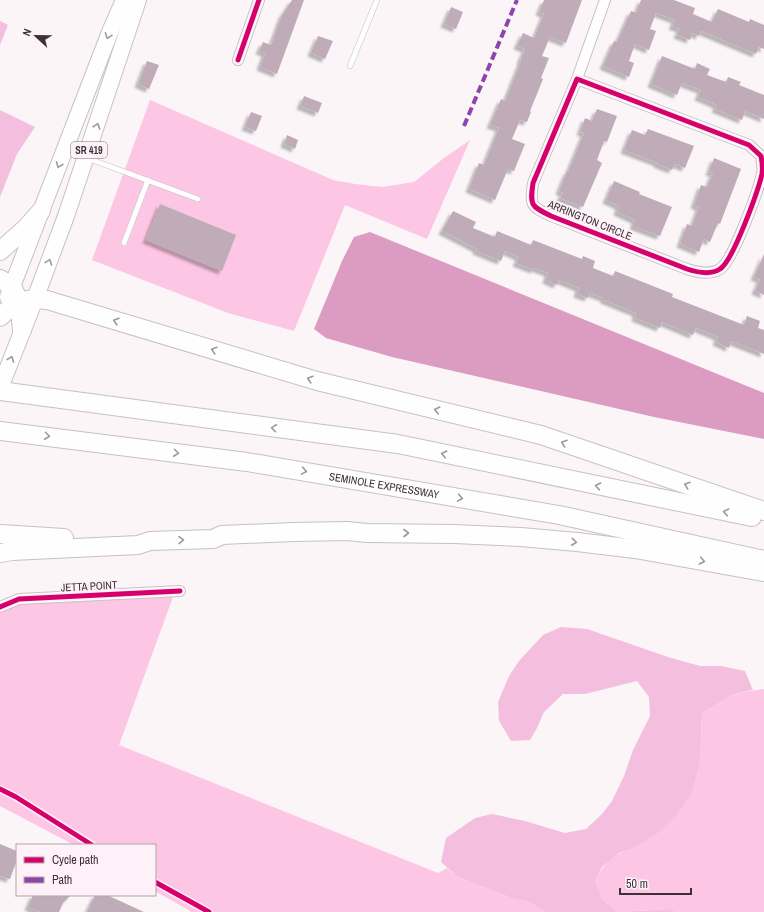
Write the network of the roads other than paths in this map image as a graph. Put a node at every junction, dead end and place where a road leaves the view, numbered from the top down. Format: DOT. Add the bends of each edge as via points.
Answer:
graph roads {
  1 [pos="124,0"];
  2 [pos="138,0"];
  3 [pos="259,0"];
  4 [pos="377,0"];
  5 [pos="605,0"];
  6 [pos="238,60"];
  7 [pos="350,66"];
  8 [pos="577,79"];
  9 [pos="86,158"];
  10 [pos="148,180"];
  11 [pos="198,199"];
  12 [pos="42,210"];
  13 [pos="124,243"];
  14 [pos="0,251"];
  15 [pos="17,291"];
  16 [pos="0,318"];
  17 [pos="22,330"];
  18 [pos="0,388"];
  19 [pos="0,391"];
  20 [pos="4,431"];
  21 [pos="764,511"];
  22 [pos="764,520"];
  23 [pos="0,534"];
  24 [pos="150,541"];
  25 [pos="0,553"];
  26 [pos="764,560"];
  27 [pos="764,572"];
  28 [pos="180,591"];
  29 [pos="0,607"];
  1 -- 12 [label="main road, SR 419, one-way"];
  9 -- 2 [label="main road, SR 419, one-way"];
  3 -- 6 [label="street"];
  4 -- 7 [label="lane"];
  5 -- 8 [label="street, ARRINGTON CIRCLE"];
  8 -- 8 [label="street, ARRINGTON CIRCLE" via="533,183 531,198 535,208 687,269 702,273 719,270 727,261 742,230 763,172 761,156 749,145"];
  9 -- 10 [label="lane"];
  15 -- 9 [label="main road, SR 419, one-way"];
  10 -- 11 [label="lane"];
  10 -- 13 [label="lane"];
  12 -- 14 [label="highway"];
  12 -- 15 [label="main road, SR 419"];
  15 -- 16 [label="highway" via="10,307"];
  15 -- 17 [label="highway"];
  21 -- 15 [label="highway, one-way" via="541,434 317,381"];
  18 -- 17 [label="main road, one-way"];
  22 -- 19 [label="highway, one-way" via="398,444"];
  20 -- 26 [label="highway, SEMINOLE EXPRESSWAY, one-way" via="247,462 489,503 559,515"];
  23 -- 24 [label="highway" via="82,539 138,538"];
  24 -- 25 [label="highway" via="138,545"];
  24 -- 27 [label="highway, one-way" via="270,541 347,538 367,533 454,534 577,542 678,556"];
  28 -- 29 [label="street, JETTA POINT" via="19,600"];
}
